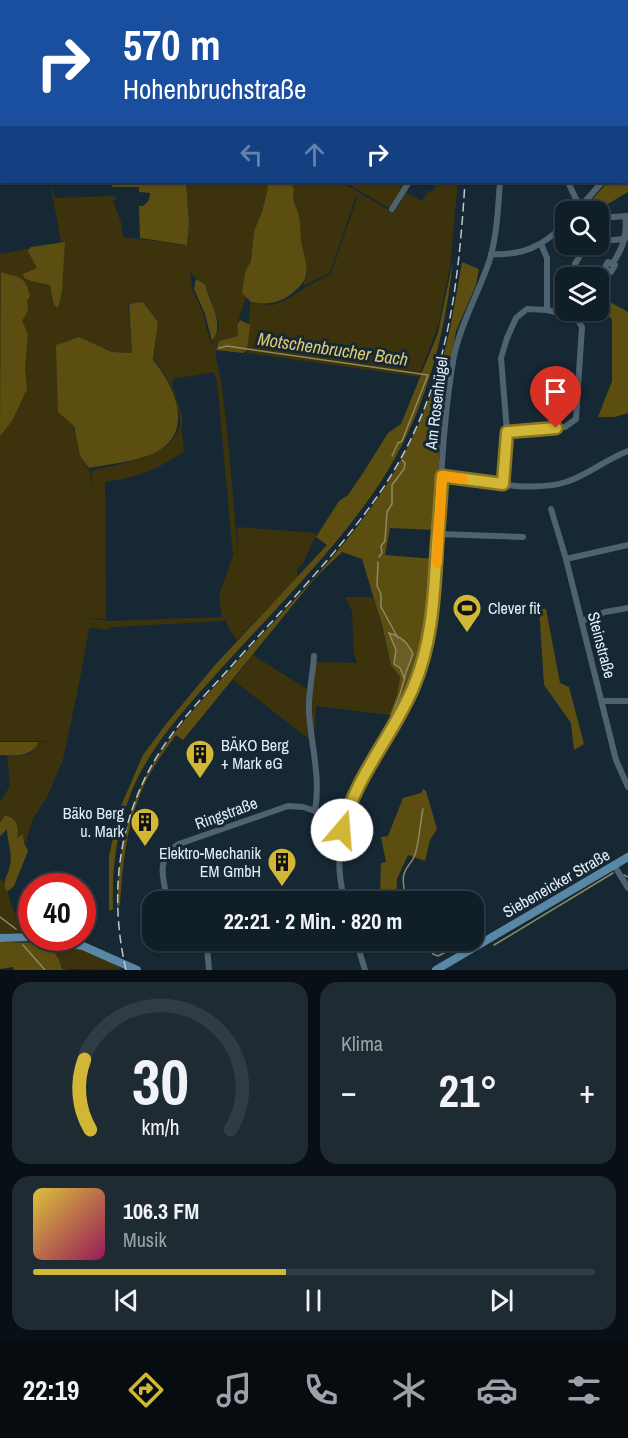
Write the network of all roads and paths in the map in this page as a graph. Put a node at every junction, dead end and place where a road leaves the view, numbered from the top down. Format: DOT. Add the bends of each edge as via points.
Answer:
graph roads {
  1 [pos="408,183"];
  2 [pos="500,183"];
  3 [pos="569,183"];
  4 [pos="601,183"];
  5 [pos="579,201"];
  6 [pos="586,201"];
  7 [pos="392,209"];
  8 [pos="609,215"];
  9 [pos="626,216"];
  10 [pos="555,233"];
  11 [pos="625,239"];
  12 [pos="609,240"];
  13 [pos="541,244"];
  14 [pos="491,254"];
  15 [pos="580,255"];
  16 [pos="575,264"];
  17 [pos="612,264"];
  18 [pos="547,310"];
  19 [pos="507,432"];
  20 [pos="628,451"];
  21 [pos="442,476"];
  22 [pos="503,484"];
  23 [pos="551,509"];
  24 [pos="438,534"];
  25 [pos="523,537"];
  26 [pos="628,545"];
  27 [pos="566,559"];
  28 [pos="628,608"];
  29 [pos="582,621"];
  30 [pos="314,656"];
  31 [pos="603,701"];
  32 [pos="628,701"];
  33 [pos="628,787"];
  34 [pos="315,811"];
  35 [pos="345,821"];
  36 [pos="628,857"];
  37 [pos="614,865"];
  38 [pos="628,888"];
  39 [pos="166,891"];
  40 [pos="344,891"];
  41 [pos="18,937"];
  42 [pos="0,938"];
  43 [pos="94,951"];
  44 [pos="207,951"];
  45 [pos="359,951"];
  46 [pos="137,970"];
  47 [pos="209,970"];
  48 [pos="365,970"];
  49 [pos="436,970"];
  1 -- 7 [label="street"];
  2 -- 14 [label="street, Am Rosenhügel"];
  3 -- 5 [label="street"];
  4 -- 6 [label="street"];
  8 -- 9 [label="street"];
  9 -- 11 [label="street"];
  10 -- 13 [label="street"];
  11 -- 12 [label="street"];
  11 -- 17 [label="street"];
  13 -- 14 [label="street" via="514,254"];
  13 -- 18 [label="street" via="547,258"];
  14 -- 21 [label="street, Am Rosenhügel" via="454,357"];
  15 -- 16 [label="street"];
  18 -- 19 [label="street" via="522,311 506,339 501,358"];
  18 -- 19 [label="street" via="576,317 582,327 576,419 565,427"];
  19 -- 22 [label="street"];
  20 -- 22 [label="street" via="565,483"];
  21 -- 22 [label="street"];
  21 -- 24 [label="street, Am Rosenhügel"];
  23 -- 27 [label="street, Steinstraße"];
  24 -- 25 [label="street"];
  24 -- 35 [label="street, Am Rosenhügel" via="435,592 422,664 407,702 358,786"];
  26 -- 27 [label="street"];
  27 -- 29 [label="street, Steinstraße"];
  28 -- 29 [label="street"];
  29 -- 31 [label="street, Steinstraße"];
  30 -- 34 [label="street" via="309,704 316,758"];
  31 -- 32 [label="street"];
  31 -- 33 [label="street, Steinstraße" via="616,760"];
  34 -- 35 [label="street, Ringstraße"];
  34 -- 39 [label="street, Ringstraße" via="288,806 175,846 162,866"];
  35 -- 40 [label="street, Am Rosenhügel" via="339,865"];
  36 -- 37 [label="main road, Siebeneicker Straße"];
  37 -- 38 [label="street"];
  37 -- 49 [label="main road, Siebeneicker Straße"];
  41 -- 42 [label="main road"];
  43 -- 46 [label="main road"];
  44 -- 47 [label="street"];
  45 -- 48 [label="street"];
}
